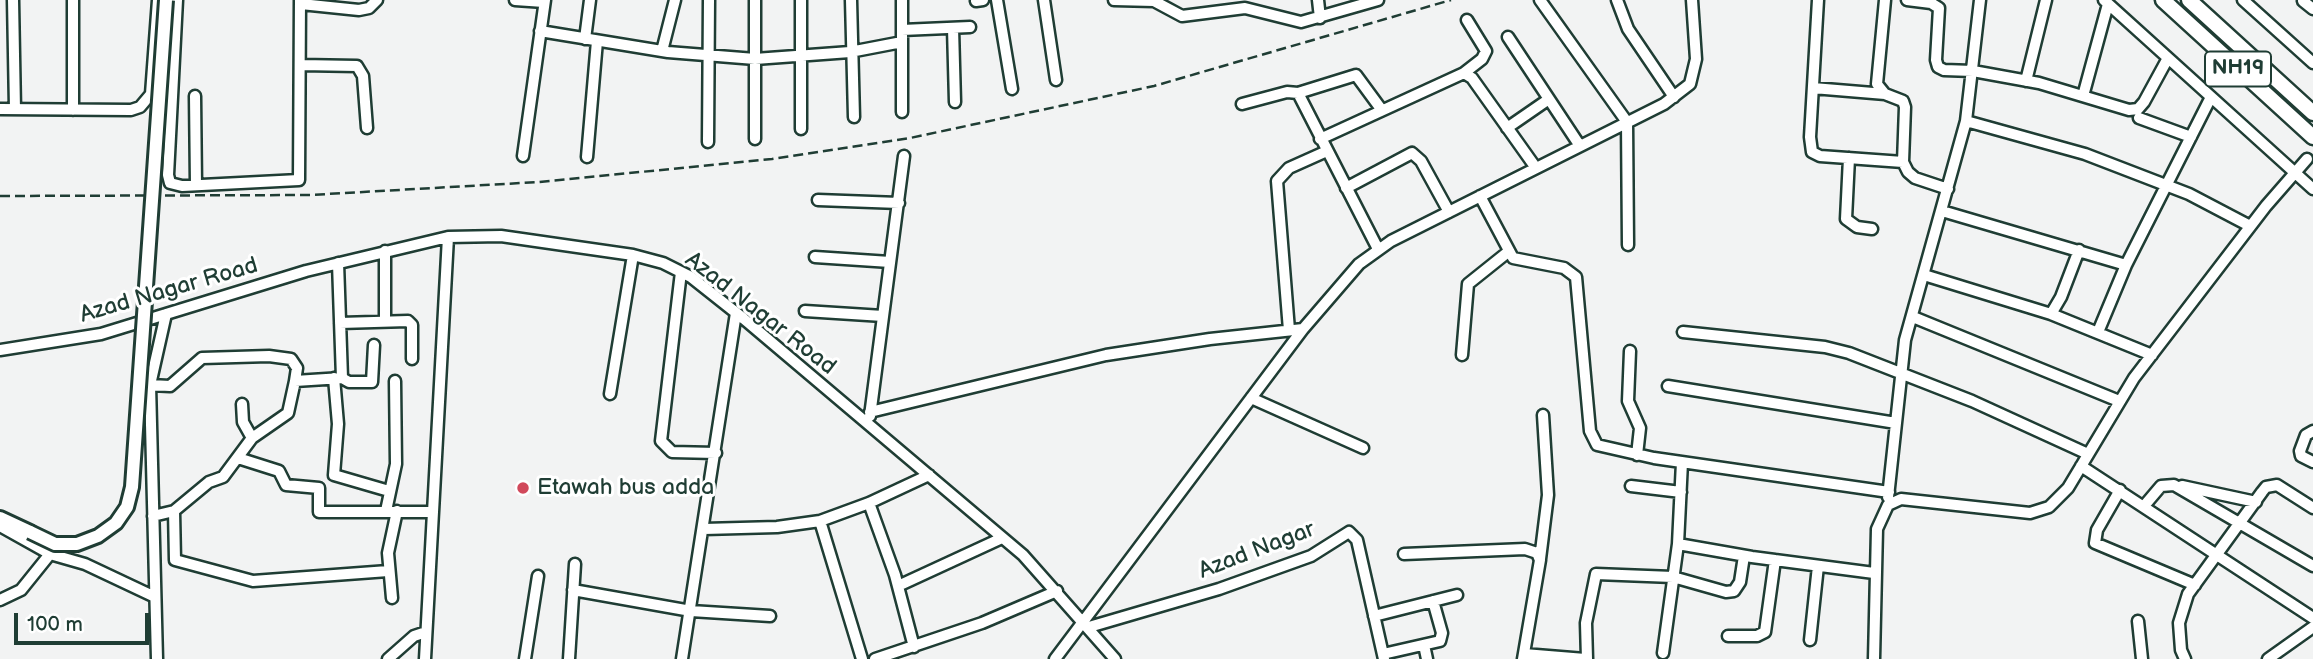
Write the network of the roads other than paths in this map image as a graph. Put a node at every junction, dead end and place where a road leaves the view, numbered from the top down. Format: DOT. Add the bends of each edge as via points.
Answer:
graph roads {
  1 [pos="13,0"];
  2 [pos="73,0"];
  3 [pos="158,0"];
  4 [pos="166,0"];
  5 [pos="177,0"];
  6 [pos="376,0"];
  7 [pos="515,0"];
  8 [pos="590,0"];
  9 [pos="675,0"];
  10 [pos="709,0"];
  11 [pos="755,0"];
  12 [pos="801,0"];
  13 [pos="851,0"];
  14 [pos="902,0"];
  15 [pos="983,0"];
  16 [pos="997,0"];
  17 [pos="1044,0"];
  18 [pos="1114,0"];
  19 [pos="1318,0"];
  20 [pos="1378,0"];
  21 [pos="1540,0"];
  22 [pos="1617,0"];
  23 [pos="1692,0"];
  24 [pos="1818,0"];
  25 [pos="1885,0"];
  26 [pos="1907,0"];
  27 [pos="1980,0"];
  28 [pos="2046,0"];
  29 [pos="2164,0"];
  30 [pos="2189,0"];
  31 [pos="2243,0"];
  32 [pos="544,1"];
  33 [pos="976,1"];
  34 [pos="1147,1"];
  35 [pos="1920,1"];
  36 [pos="2303,1"];
  37 [pos="301,2"];
  38 [pos="2106,2"];
  39 [pos="1358,3"];
  40 [pos="2313,9"];
  41 [pos="1320,18"];
  42 [pos="1467,20"];
  43 [pos="970,27"];
  44 [pos="953,28"];
  45 [pos="540,31"];
  46 [pos="902,36"];
  47 [pos="1508,37"];
  48 [pos="585,39"];
  49 [pos="597,41"];
  50 [pos="662,51"];
  51 [pos="850,52"];
  52 [pos="709,56"];
  53 [pos="755,58"];
  54 [pos="801,58"];
  55 [pos="2168,58"];
  56 [pos="2313,63"];
  57 [pos="301,65"];
  58 [pos="1973,71"];
  59 [pos="1464,72"];
  60 [pos="1056,80"];
  61 [pos="2026,81"];
  62 [pos="1813,88"];
  63 [pos="1012,89"];
  64 [pos="1298,93"];
  65 [pos="1885,94"];
  66 [pos="195,96"];
  67 [pos="2083,96"];
  68 [pos="1674,97"];
  69 [pos="2211,97"];
  70 [pos="1549,99"];
  71 [pos="956,102"];
  72 [pos="1242,104"];
  73 [pos="0,109"];
  74 [pos="15,109"];
  75 [pos="1381,109"];
  76 [pos="73,110"];
  77 [pos="902,112"];
  78 [pos="2313,113"];
  79 [pos="854,117"];
  80 [pos="2139,118"];
  81 [pos="1966,121"];
  82 [pos="1627,122"];
  83 [pos="367,128"];
  84 [pos="1507,128"];
  85 [pos="801,129"];
  86 [pos="2191,137"];
  87 [pos="2313,137"];
  88 [pos="755,139"];
  89 [pos="1320,139"];
  90 [pos="708,142"];
  91 [pos="1580,146"];
  92 [pos="1326,151"];
  93 [pos="523,156"];
  94 [pos="904,156"];
  95 [pos="587,157"];
  96 [pos="1849,158"];
  97 [pos="2307,159"];
  98 [pos="1903,162"];
  99 [pos="1536,168"];
  100 [pos="2295,174"];
  101 [pos="196,185"];
  102 [pos="2166,187"];
  103 [pos="1346,188"];
  104 [pos="1948,189"];
  105 [pos="2313,189"];
  106 [pos="1480,196"];
  107 [pos="818,201"];
  108 [pos="899,203"];
  109 [pos="1942,211"];
  110 [pos="1449,212"];
  111 [pos="2250,226"];
  112 [pos="1872,229"];
  113 [pos="448,237"];
  114 [pos="1628,246"];
  115 [pos="1378,249"];
  116 [pos="2079,250"];
  117 [pos="385,251"];
  118 [pos="1508,252"];
  119 [pos="633,255"];
  120 [pos="815,257"];
  121 [pos="338,262"];
  122 [pos="890,262"];
  123 [pos="2126,265"];
  124 [pos="681,272"];
  125 [pos="1924,275"];
  126 [pos="805,311"];
  127 [pos="736,313"];
  128 [pos="2050,313"];
  129 [pos="166,314"];
  130 [pos="883,316"];
  131 [pos="1913,317"];
  132 [pos="385,321"];
  133 [pos="340,323"];
  134 [pos="1303,328"];
  135 [pos="1289,330"];
  136 [pos="1683,332"];
  137 [pos="2098,332"];
  138 [pos="374,345"];
  139 [pos="0,350"];
  140 [pos="1630,351"];
  141 [pos="1462,355"];
  142 [pos="2152,355"];
  143 [pos="412,359"];
  144 [pos="1901,374"];
  145 [pos="338,378"];
  146 [pos="295,380"];
  147 [pos="395,381"];
  148 [pos="150,385"];
  149 [pos="1668,386"];
  150 [pos="610,394"];
  151 [pos="1251,398"];
  152 [pos="2119,401"];
  153 [pos="242,404"];
  154 [pos="870,412"];
  155 [pos="1543,415"];
  156 [pos="1896,423"];
  157 [pos="868,425"];
  158 [pos="2313,431"];
  159 [pos="252,438"];
  160 [pos="1363,448"];
  161 [pos="716,453"];
  162 [pos="2088,454"];
  163 [pos="1637,455"];
  164 [pos="238,458"];
  165 [pos="1682,462"];
  166 [pos="2313,462"];
  167 [pos="2081,466"];
  168 [pos="929,475"];
  169 [pos="2174,485"];
  170 [pos="1631,486"];
  171 [pos="2119,490"];
  172 [pos="389,491"];
  173 [pos="1681,492"];
  174 [pos="1889,492"];
  175 [pos="2256,502"];
  176 [pos="869,503"];
  177 [pos="1888,505"];
  178 [pos="2144,506"];
  179 [pos="2313,508"];
  180 [pos="174,511"];
  181 [pos="392,511"];
  182 [pos="433,512"];
  183 [pos="153,516"];
  184 [pos="0,518"];
  185 [pos="820,521"];
  186 [pos="2240,524"];
  187 [pos="0,526"];
  188 [pos="704,529"];
  189 [pos="1002,538"];
  190 [pos="1678,544"];
  191 [pos="50,554"];
  192 [pos="1404,554"];
  193 [pos="2218,555"];
  194 [pos="1744,556"];
  195 [pos="1540,560"];
  196 [pos="1775,560"];
  197 [pos="575,564"];
  198 [pos="1818,566"];
  199 [pos="2313,566"];
  200 [pos="388,571"];
  201 [pos="1874,573"];
  202 [pos="538,576"];
  203 [pos="1673,577"];
  204 [pos="2194,585"];
  205 [pos="898,586"];
  206 [pos="573,590"];
  207 [pos="1057,591"];
  208 [pos="1457,595"];
  209 [pos="155,597"];
  210 [pos="393,598"];
  211 [pos="0,600"];
  212 [pos="1433,601"];
  213 [pos="691,611"];
  214 [pos="770,616"];
  215 [pos="1374,616"];
  216 [pos="2313,618"];
  217 [pos="2138,621"];
  218 [pos="1086,623"];
  219 [pos="2313,627"];
  220 [pos="426,632"];
  221 [pos="1728,636"];
  222 [pos="1811,640"];
  223 [pos="1424,645"];
  224 [pos="914,647"];
  225 [pos="1663,653"];
  226 [pos="1383,657"];
  227 [pos="1523,657"];
  228 [pos="157,659"];
  229 [pos="388,659"];
  230 [pos="425,659"];
  231 [pos="525,659"];
  232 [pos="569,659"];
  233 [pos="682,659"];
  234 [pos="862,659"];
  235 [pos="875,659"];
  236 [pos="1055,659"];
  237 [pos="1115,659"];
  238 [pos="1427,659"];
  239 [pos="1586,659"];
  240 [pos="1874,659"];
  241 [pos="2142,659"];
  242 [pos="2185,659"];
  243 [pos="2269,659"];
  1 -- 74 [label="street"];
  2 -- 76 [label="street"];
  3 -- 76 [label="street" via="152,85 146,102 131,110"];
  4 -- 184 [label="main road, bridge" via="127,508 107,529 77,544 55,544"];
  5 -- 101 [label="street" via="168,175 175,186"];
  6 -- 37 [label="street" via="359,10"];
  7 -- 32 [label="street"];
  8 -- 48 [label="street"];
  9 -- 50 [label="street"];
  10 -- 52 [label="street"];
  11 -- 53 [label="street"];
  12 -- 54 [label="street"];
  13 -- 51 [label="street"];
  14 -- 46 [label="street"];
  15 -- 33 [label="street"];
  16 -- 63 [label="street"];
  17 -- 60 [label="street"];
  18 -- 34 [label="street"];
  19 -- 41 [label="street"];
  20 -- 39 [label="street"];
  21 -- 82 [label="street"];
  22 -- 68 [label="street" via="1628,29"];
  23 -- 68 [label="street" via="1695,72 1690,84"];
  24 -- 62 [label="street"];
  25 -- 65 [label="street" via="1876,74"];
  26 -- 35 [label="street"];
  27 -- 58 [label="street"];
  28 -- 61 [label="street"];
  29 -- 87 [label="highway, NH19"];
  30 -- 78 [label="highway, NH19"];
  31 -- 56 [label="street"];
  32 -- 45 [label="street"];
  34 -- 41 [label="street" via="1162,3 1182,16 1245,8 1294,22"];
  35 -- 58 [label="street" via="1939,8 1938,66"];
  36 -- 40 [label="street"];
  37 -- 57 [label="street"];
  38 -- 55 [label="street"];
  38 -- 67 [label="street"];
  39 -- 41 [label="street"];
  42 -- 59 [label="street" via="1486,51 1482,60"];
  43 -- 44 [label="street"];
  44 -- 46 [label="street"];
  44 -- 71 [label="street"];
  45 -- 48 [label="street"];
  45 -- 93 [label="street"];
  46 -- 51 [label="street"];
  46 -- 77 [label="street"];
  47 -- 70 [label="street"];
  48 -- 49 [label="street"];
  49 -- 50 [label="street"];
  49 -- 95 [label="street"];
  50 -- 52 [label="street"];
  51 -- 54 [label="street"];
  51 -- 79 [label="street"];
  52 -- 53 [label="street"];
  52 -- 90 [label="street"];
  53 -- 54 [label="street"];
  53 -- 88 [label="street"];
  54 -- 85 [label="street"];
  55 -- 67 [label="street" via="2138,109"];
  55 -- 69 [label="street"];
  57 -- 83 [label="street" via="356,66 363,76"];
  57 -- 101 [label="street" via="299,180"];
  58 -- 61 [label="street"];
  58 -- 81 [label="street"];
  59 -- 75 [label="street"];
  59 -- 84 [label="street"];
  61 -- 67 [label="street"];
  62 -- 65 [label="street"];
  62 -- 96 [label="street" via="1812,152"];
  64 -- 72 [label="street"];
  64 -- 75 [label="street" via="1356,75"];
  64 -- 89 [label="street"];
  65 -- 98 [label="street" via="1898,97 1905,107"];
  66 -- 101 [label="street"];
  68 -- 82 [label="street"];
  69 -- 86 [label="street"];
  69 -- 100 [label="street"];
  70 -- 84 [label="street"];
  70 -- 91 [label="street"];
  73 -- 74 [label="street"];
  74 -- 76 [label="street"];
  75 -- 89 [label="street"];
  80 -- 86 [label="street"];
  81 -- 102 [label="street" via="2085,155"];
  81 -- 104 [label="street"];
  82 -- 91 [label="street"];
  82 -- 114 [label="street"];
  84 -- 99 [label="street"];
  86 -- 102 [label="street"];
  89 -- 92 [label="street"];
  91 -- 99 [label="street"];
  92 -- 103 [label="street"];
  92 -- 135 [label="street" via="1289,168 1278,181"];
  94 -- 108 [label="street"];
  96 -- 98 [label="street"];
  96 -- 112 [label="street" via="1846,219 1857,228"];
  97 -- 100 [label="street"];
  98 -- 104 [label="street" via="1915,178"];
  99 -- 106 [label="street"];
  100 -- 105 [label="street"];
  100 -- 111 [label="street"];
  102 -- 111 [label="street"];
  102 -- 123 [label="street"];
  103 -- 110 [label="street" via="1412,153"];
  103 -- 115 [label="street"];
  104 -- 109 [label="street"];
  106 -- 110 [label="street"];
  106 -- 118 [label="street"];
  107 -- 108 [label="street"];
  108 -- 122 [label="street"];
  109 -- 116 [label="street"];
  109 -- 125 [label="street"];
  110 -- 115 [label="street"];
  111 -- 142 [label="street"];
  113 -- 117 [label="street, Azad Nagar Road"];
  113 -- 119 [label="street, Azad Nagar Road" via="501,236"];
  113 -- 182 [label="street"];
  115 -- 134 [label="street"];
  116 -- 123 [label="street"];
  116 -- 128 [label="street" via="2061,298"];
  117 -- 121 [label="street, Azad Nagar Road"];
  117 -- 132 [label="street"];
  118 -- 141 [label="street" via="1468,284"];
  118 -- 163 [label="street" via="1520,261 1564,268 1576,277 1593,439 1604,449"];
  119 -- 124 [label="street, Azad Nagar Road"];
  119 -- 150 [label="street"];
  120 -- 122 [label="street"];
  121 -- 129 [label="street, Azad Nagar Road"];
  121 -- 133 [label="street"];
  122 -- 130 [label="street"];
  123 -- 137 [label="street"];
  124 -- 127 [label="street, Azad Nagar Road"];
  124 -- 161 [label="street" via="661,441 672,452"];
  125 -- 128 [label="street"];
  125 -- 131 [label="street"];
  126 -- 130 [label="street"];
  127 -- 157 [label="street, Azad Nagar Road"];
  127 -- 161 [label="street"];
  128 -- 137 [label="street"];
  129 -- 139 [label="street, Azad Nagar Road" via="102,334"];
  129 -- 148 [label="street"];
  130 -- 154 [label="street"];
  131 -- 144 [label="street"];
  131 -- 152 [label="street"];
  132 -- 133 [label="street"];
  132 -- 143 [label="street" via="410,322"];
  133 -- 145 [label="street"];
  134 -- 135 [label="street"];
  134 -- 151 [label="street"];
  135 -- 154 [label="street" via="1106,355"];
  136 -- 144 [label="street" via="1825,347 1879,362"];
  137 -- 142 [label="street"];
  138 -- 145 [label="street" via="373,380"];
  140 -- 163 [label="street" via="1628,401 1640,422"];
  142 -- 152 [label="street"];
  144 -- 156 [label="street"];
  144 -- 162 [label="street" via="2016,419"];
  145 -- 146 [label="street"];
  145 -- 172 [label="street" via="334,475"];
  146 -- 148 [label="street" via="297,368 291,359 216,357 202,358 170,386"];
  146 -- 159 [label="street" via="288,413"];
  147 -- 172 [label="street" via="396,464"];
  148 -- 183 [label="street"];
  149 -- 156 [label="street"];
  151 -- 160 [label="street"];
  151 -- 218 [label="street"];
  152 -- 162 [label="street"];
  153 -- 159 [label="street" via="243,422"];
  154 -- 157 [label="street"];
  155 -- 195 [label="street" via="1548,495"];
  156 -- 174 [label="street"];
  157 -- 168 [label="street, Azad Nagar Road"];
  158 -- 166 [label="street" via="2306,435 2300,452"];
  159 -- 164 [label="street"];
  161 -- 188 [label="street"];
  162 -- 167 [label="street"];
  163 -- 165 [label="street"];
  164 -- 180 [label="street" via="223,477 209,482"];
  164 -- 181 [label="street" via="279,471 286,485 319,488 319,512"];
  165 -- 173 [label="street"];
  165 -- 174 [label="street"];
  167 -- 171 [label="street"];
  167 -- 177 [label="street" via="2049,507 2030,513 1901,499"];
  168 -- 176 [label="street"];
  168 -- 189 [label="street, Azad Nagar Road"];
  169 -- 175 [label="street"];
  169 -- 178 [label="street" via="2161,486"];
  169 -- 186 [label="street"];
  170 -- 173 [label="street"];
  171 -- 178 [label="street"];
  171 -- 204 [label="street" via="2097,530 2095,543"];
  172 -- 181 [label="street"];
  173 -- 190 [label="street"];
  174 -- 177 [label="street"];
  175 -- 179 [label="street" via="2266,487 2277,485"];
  175 -- 186 [label="street"];
  176 -- 185 [label="street"];
  176 -- 205 [label="street"];
  177 -- 201 [label="street" via="1877,529"];
  178 -- 193 [label="street"];
  180 -- 183 [label="street"];
  180 -- 200 [label="street" via="175,560 253,581"];
  181 -- 182 [label="street"];
  181 -- 200 [label="street"];
  182 -- 220 [label="street"];
  183 -- 209 [label="street"];
  185 -- 188 [label="street"];
  185 -- 234 [label="street"];
  186 -- 193 [label="street"];
  186 -- 199 [label="street"];
  187 -- 191 [label="street"];
  188 -- 213 [label="street"];
  189 -- 205 [label="street"];
  189 -- 207 [label="street, Azad Nagar Road"];
  190 -- 194 [label="street"];
  190 -- 203 [label="street"];
  191 -- 209 [label="street" via="85,564"];
  191 -- 211 [label="street" via="21,590"];
  192 -- 195 [label="street" via="1532,549"];
  193 -- 204 [label="street"];
  193 -- 216 [label="street"];
  194 -- 196 [label="street"];
  194 -- 203 [label="street" via="1734,591"];
  195 -- 227 [label="street"];
  196 -- 198 [label="street"];
  196 -- 221 [label="street" via="1765,632"];
  197 -- 206 [label="street"];
  198 -- 201 [label="street"];
  198 -- 222 [label="street"];
  200 -- 210 [label="street"];
  201 -- 240 [label="street"];
  202 -- 231 [label="street"];
  203 -- 225 [label="street"];
  203 -- 239 [label="street" via="1597,574 1586,624"];
  204 -- 242 [label="street" via="2179,623"];
  205 -- 224 [label="street"];
  206 -- 213 [label="street"];
  206 -- 232 [label="street"];
  207 -- 218 [label="street, Azad Nagar Road"];
  207 -- 224 [label="street"];
  208 -- 212 [label="street"];
  209 -- 228 [label="street"];
  212 -- 215 [label="street"];
  212 -- 223 [label="street" via="1442,637"];
  213 -- 214 [label="street"];
  213 -- 233 [label="street"];
  215 -- 218 [label="street, Azad Nagar" via="1357,540 1349,532 1311,556 1219,589"];
  215 -- 226 [label="street, Azad Nagar"];
  217 -- 241 [label="street"];
  218 -- 236 [label="street"];
  218 -- 237 [label="street, Azad Nagar Road"];
  219 -- 243 [label="street"];
  220 -- 229 [label="street" via="414,636"];
  220 -- 230 [label="street"];
  223 -- 226 [label="street"];
  223 -- 238 [label="street"];
  224 -- 235 [label="street"];
  227 -- 239 [label="street"];
}
